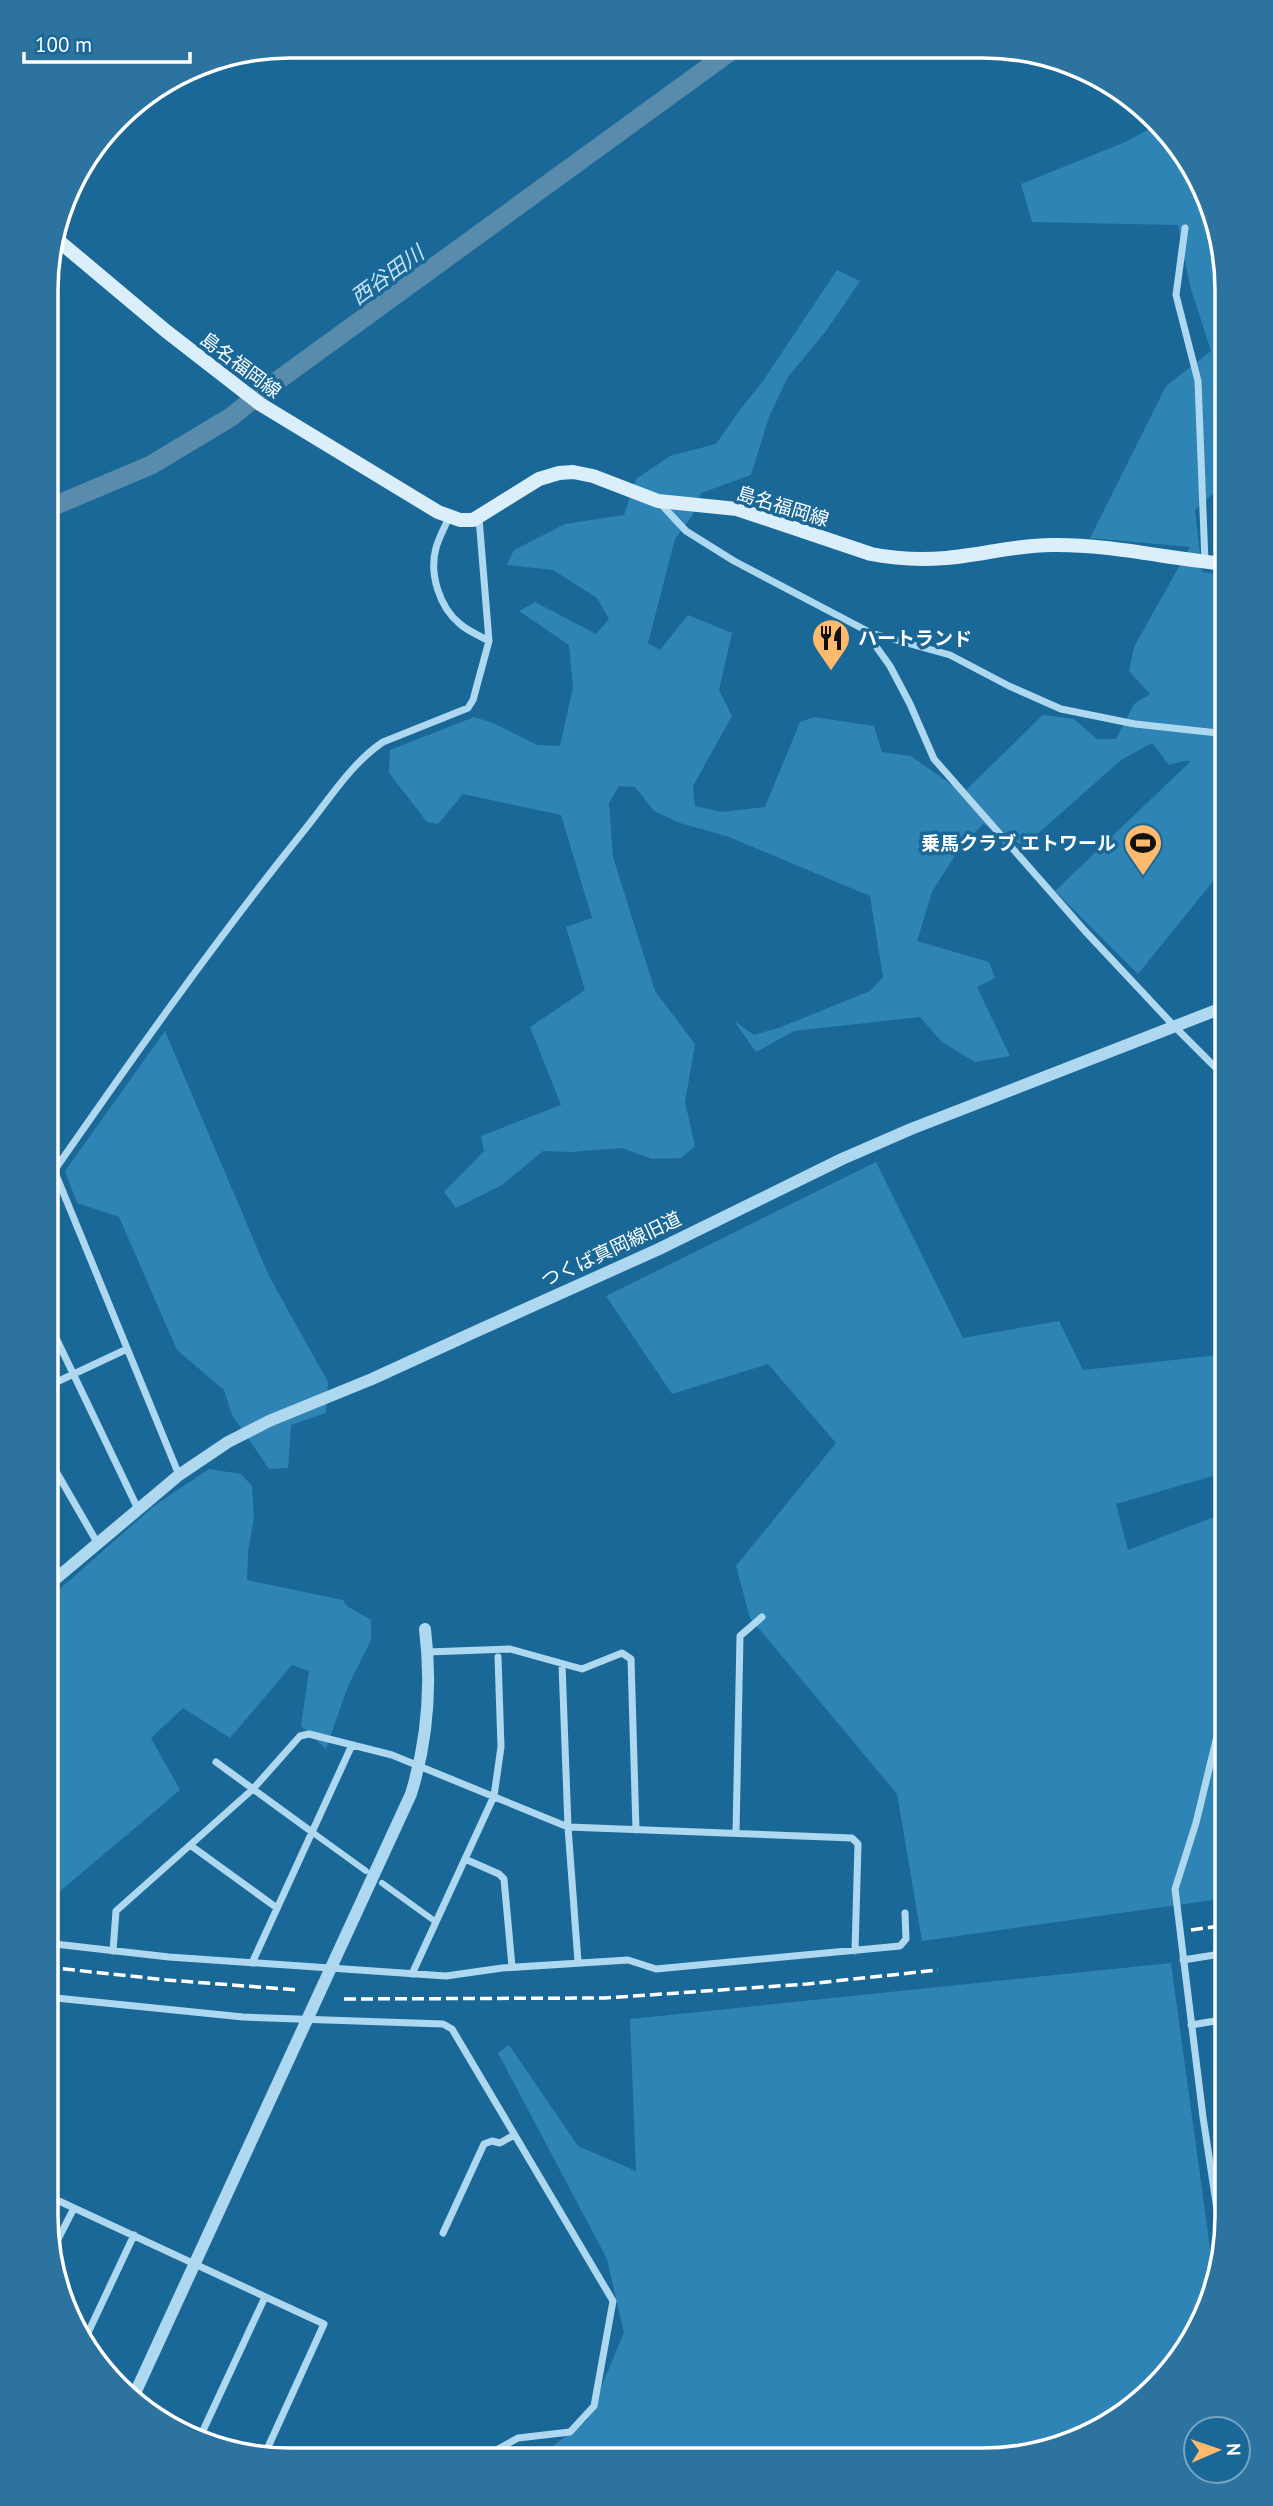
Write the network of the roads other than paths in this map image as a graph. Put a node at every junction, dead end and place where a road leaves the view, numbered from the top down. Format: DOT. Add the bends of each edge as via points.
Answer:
graph roads {
  1 [pos="1185,228"];
  2 [pos="63,244"];
  3 [pos="658,501"];
  4 [pos="449,517"];
  5 [pos="479,518"];
  6 [pos="1205,562"];
  7 [pos="1215,563"];
  8 [pos="871,633"];
  9 [pos="489,640"];
  10 [pos="1215,733"];
  11 [pos="1215,1011"];
  12 [pos="1175,1027"];
  13 [pos="1215,1067"];
  14 [pos="58,1164"];
  15 [pos="58,1180"];
  16 [pos="58,1342"];
  17 [pos="127,1349"];
  18 [pos="74,1375"];
  19 [pos="58,1382"];
  20 [pos="58,1475"];
  21 [pos="179,1475"];
  22 [pos="138,1509"];
  23 [pos="98,1544"];
  24 [pos="58,1577"];
  25 [pos="762,1617"];
  26 [pos="425,1629"];
  27 [pos="428,1652"];
  28 [pos="498,1657"];
  29 [pos="562,1664"];
  30 [pos="352,1745"];
  31 [pos="1215,1745"];
  32 [pos="216,1762"];
  33 [pos="419,1765"];
  34 [pos="253,1789"];
  35 [pos="494,1796"];
  36 [pos="568,1827"];
  37 [pos="636,1830"];
  38 [pos="312,1832"];
  39 [pos="736,1833"];
  40 [pos="190,1845"];
  41 [pos="465,1859"];
  42 [pos="366,1871"];
  43 [pos="382,1882"];
  44 [pos="277,1908"];
  45 [pos="905,1913"];
  46 [pos="436,1922"];
  47 [pos="58,1944"];
  48 [pos="113,1951"];
  49 [pos="855,1951"];
  50 [pos="1215,1955"];
  51 [pos="1183,1960"];
  52 [pos="578,1962"];
  53 [pos="252,1964"];
  54 [pos="512,1967"];
  55 [pos="332,1969"];
  56 [pos="412,1974"];
  57 [pos="58,1998"];
  58 [pos="308,2021"];
  59 [pos="1215,2021"];
  60 [pos="1191,2025"];
  61 [pos="514,2135"];
  62 [pos="1215,2199"];
  63 [pos="58,2200"];
  64 [pos="74,2208"];
  65 [pos="443,2233"];
  66 [pos="134,2235"];
  67 [pos="59,2237"];
  68 [pos="196,2264"];
  69 [pos="265,2297"];
  70 [pos="89,2331"];
  71 [pos="136,2390"];
  72 [pos="203,2431"];
  73 [pos="268,2447"];
  74 [pos="500,2448"];
  1 -- 6 [label="street" via="1176,295 1198,381"];
  2 -- 4 [label="main road, 島名福岡線" via="256,401"];
  3 -- 5 [label="main road, 島名福岡線" via="593,476 559,473 528,485"];
  3 -- 6 [label="main road, 島名福岡線" via="737,509 893,558 947,558 1055,545"];
  3 -- 8 [label="street" via="686,531 734,561"];
  4 -- 5 [label="main road, 島名福岡線"];
  4 -- 9 [label="street" via="436,547 436,585 457,623"];
  5 -- 9 [label="street"];
  6 -- 7 [label="main road, 島名福岡線"];
  8 -- 10 [label="street" via="950,655 1061,709 1135,724"];
  8 -- 12 [label="street" via="934,759"];
  9 -- 14 [label="street" via="468,708 383,742 354,769 249,898"];
  11 -- 12 [label="street, つくば真岡線旧道"];
  12 -- 13 [label="street"];
  12 -- 21 [label="street, つくば真岡線旧道" via="842,1159 659,1249 269,1421"];
  15 -- 17 [label="street"];
  16 -- 18 [label="street"];
  17 -- 18 [label="street"];
  17 -- 21 [label="street"];
  18 -- 19 [label="street"];
  18 -- 22 [label="street"];
  20 -- 23 [label="street"];
  21 -- 22 [label="street, つくば真岡線旧道"];
  22 -- 23 [label="street, つくば真岡線旧道"];
  23 -- 24 [label="street, つくば真岡線旧道"];
  25 -- 39 [label="street" via="740,1636"];
  26 -- 27 [label="street"];
  27 -- 29 [label="street" via="510,1649"];
  27 -- 33 [label="street" via="428,1710"];
  28 -- 35 [label="street" via="501,1747"];
  29 -- 36 [label="street"];
  29 -- 37 [label="street" via="582,1670 622,1653 631,1658"];
  30 -- 33 [label="street"];
  30 -- 34 [label="street" via="309,1734 300,1736"];
  30 -- 38 [label="street"];
  31 -- 51 [label="street" via="1175,1889"];
  32 -- 34 [label="street"];
  33 -- 35 [label="street"];
  33 -- 55 [label="street" via="403,1814"];
  34 -- 38 [label="street"];
  34 -- 40 [label="street"];
  35 -- 36 [label="street"];
  35 -- 41 [label="street"];
  36 -- 37 [label="street"];
  36 -- 52 [label="street"];
  37 -- 39 [label="street"];
  38 -- 42 [label="street"];
  38 -- 44 [label="street"];
  39 -- 49 [label="street" via="852,1838 858,1844"];
  40 -- 44 [label="street"];
  40 -- 48 [label="street" via="116,1911"];
  41 -- 46 [label="street"];
  41 -- 54 [label="street" via="504,1879"];
  43 -- 46 [label="street"];
  44 -- 53 [label="street"];
  45 -- 49 [label="street" via="906,1939 900,1946"];
  46 -- 56 [label="street"];
  47 -- 48 [label="street"];
  48 -- 53 [label="street"];
  49 -- 52 [label="street" via="656,1969 628,1960"];
  50 -- 51 [label="street"];
  51 -- 60 [label="street"];
  52 -- 54 [label="street"];
  53 -- 55 [label="street"];
  54 -- 56 [label="street" via="446,1976"];
  55 -- 56 [label="street"];
  55 -- 58 [label="street"];
  57 -- 58 [label="street"];
  58 -- 61 [label="street" via="446,2025"];
  58 -- 68 [label="street"];
  59 -- 60 [label="street"];
  60 -- 62 [label="street"];
  61 -- 65 [label="street" via="500,2143 484,2144"];
  61 -- 74 [label="street" via="613,2301 594,2406 570,2432 518,2438"];
  63 -- 64 [label="street"];
  64 -- 66 [label="street"];
  64 -- 67 [label="street"];
  66 -- 68 [label="street"];
  66 -- 70 [label="street"];
  68 -- 69 [label="street"];
  68 -- 71 [label="street"];
  69 -- 72 [label="street"];
  69 -- 73 [label="street" via="324,2324"];
}
